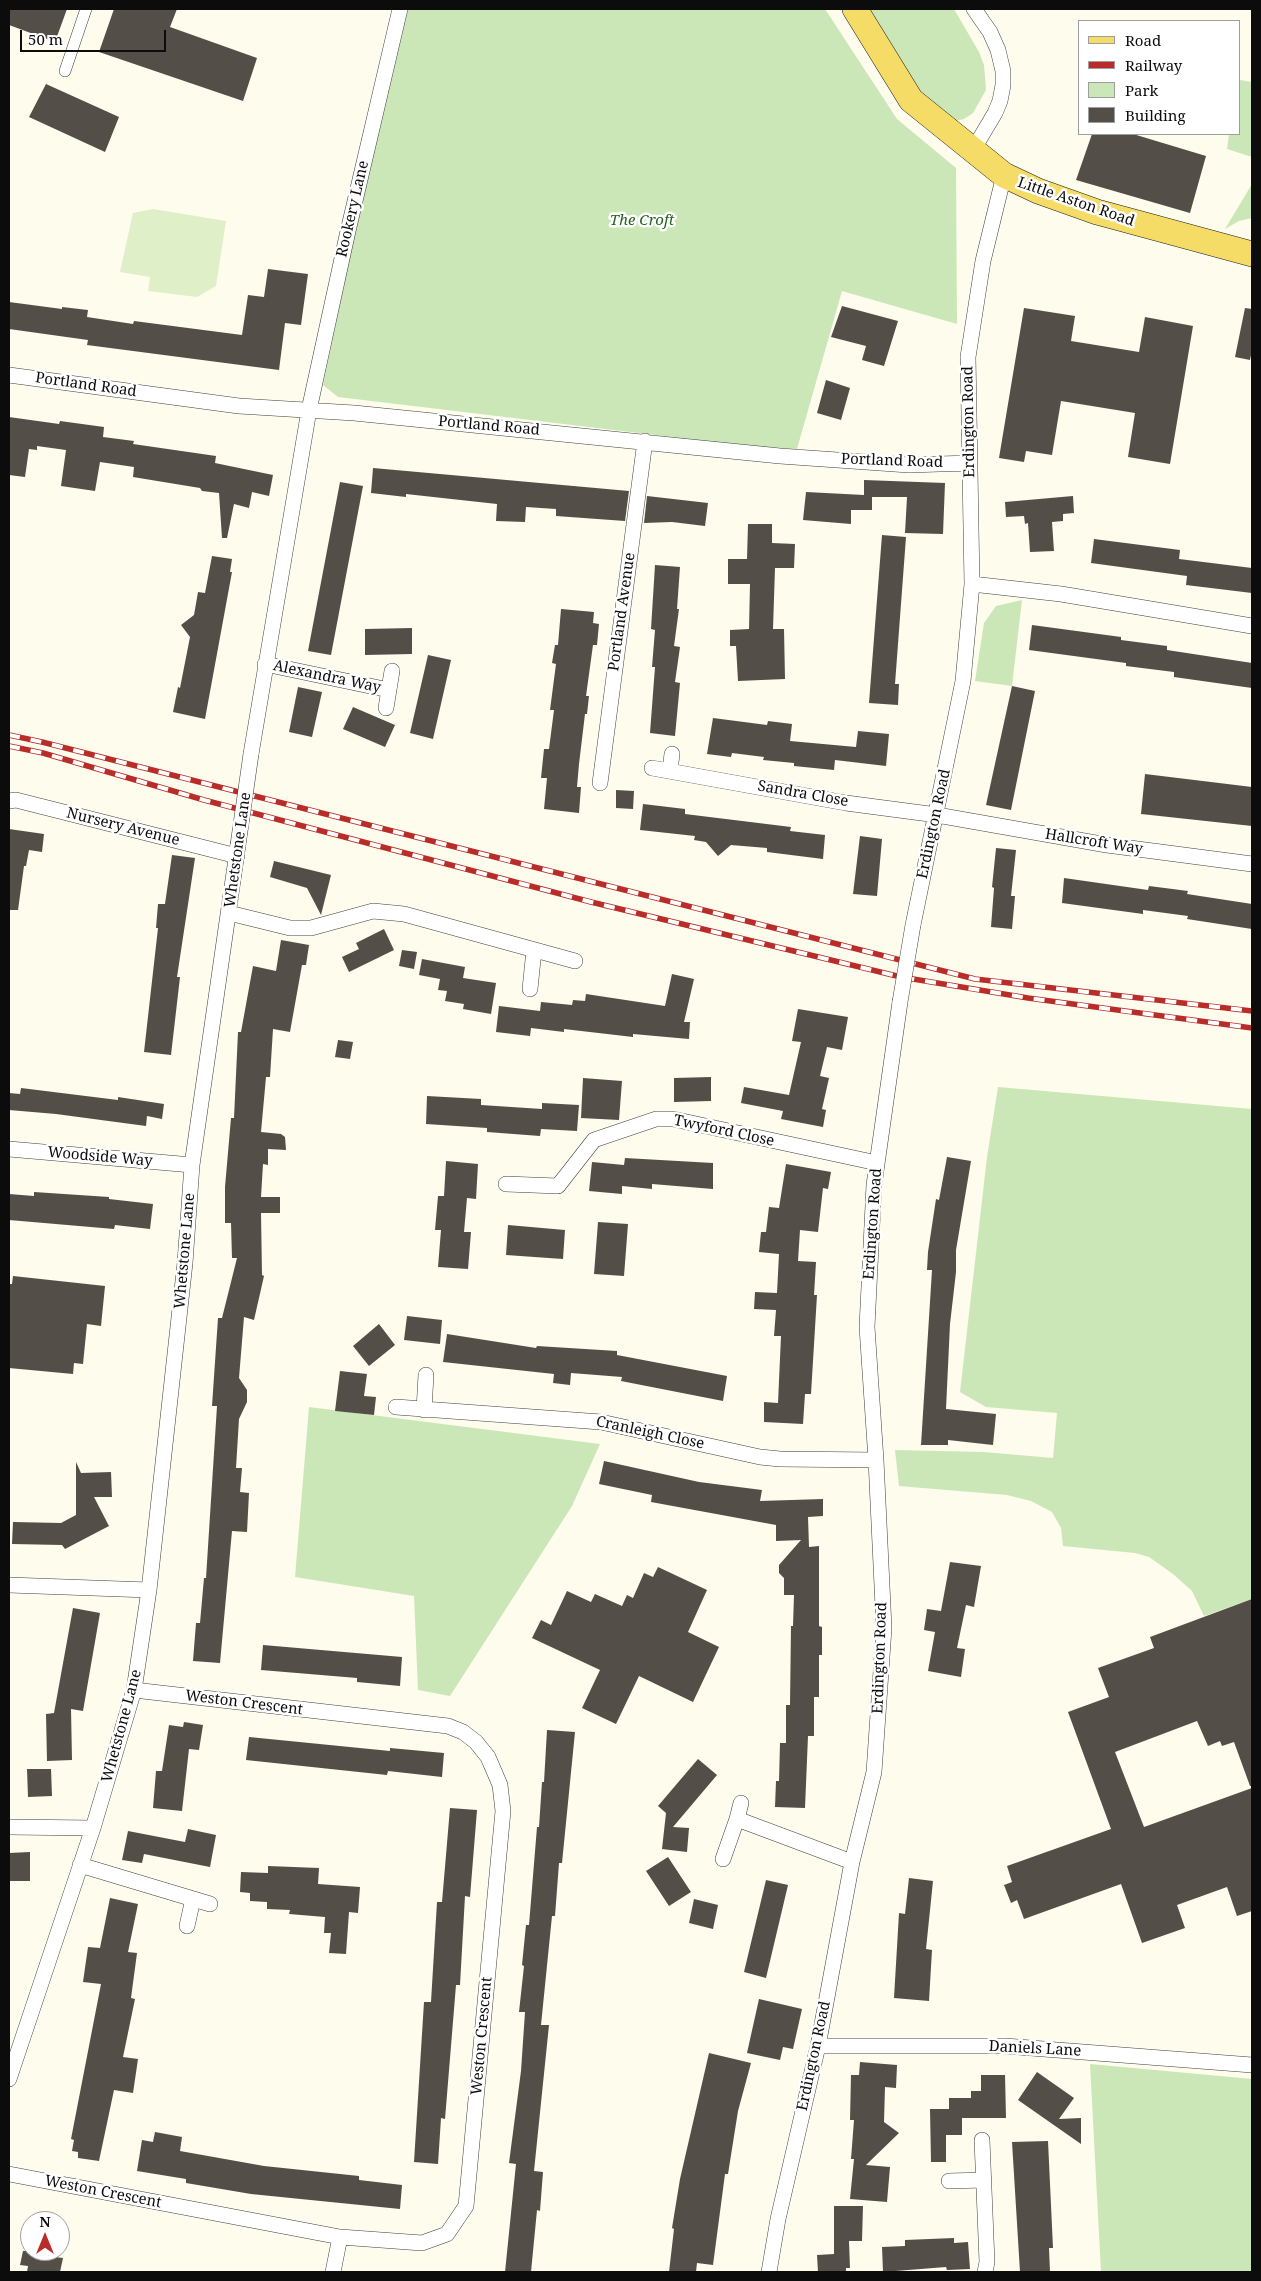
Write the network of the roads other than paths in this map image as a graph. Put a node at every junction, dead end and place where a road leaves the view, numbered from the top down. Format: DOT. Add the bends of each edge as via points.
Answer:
graph roads {
  1 [pos="86,9"];
  2 [pos="400,9"];
  3 [pos="854,9"];
  4 [pos="974,9"];
  5 [pos="65,72"];
  6 [pos="973,150"];
  7 [pos="1004,175"];
  8 [pos="1252,254"];
  9 [pos="9,375"];
  10 [pos="309,410"];
  11 [pos="645,441"];
  12 [pos="970,463"];
  13 [pos="972,584"];
  14 [pos="1252,626"];
  15 [pos="265,664"];
  16 [pos="392,671"];
  17 [pos="389,690"];
  18 [pos="386,708"];
  19 [pos="672,754"];
  20 [pos="652,768"];
  21 [pos="670,770"];
  22 [pos="600,783"];
  23 [pos="9,801"];
  24 [pos="936,815"];
  25 [pos="238,851"];
  26 [pos="1252,864"];
  27 [pos="229,913"];
  28 [pos="534,950"];
  29 [pos="576,961"];
  30 [pos="530,989"];
  31 [pos="9,1149"];
  32 [pos="877,1163"];
  33 [pos="192,1165"];
  34 [pos="506,1184"];
  35 [pos="426,1375"];
  36 [pos="396,1406"];
  37 [pos="424,1410"];
  38 [pos="876,1460"];
  39 [pos="9,1585"];
  40 [pos="149,1590"];
  41 [pos="134,1690"];
  42 [pos="741,1803"];
  43 [pos="737,1819"];
  44 [pos="9,1827"];
  45 [pos="93,1828"];
  46 [pos="723,1859"];
  47 [pos="852,1862"];
  48 [pos="80,1865"];
  49 [pos="193,1899"];
  50 [pos="210,1904"];
  51 [pos="187,1926"];
  52 [pos="818,2046"];
  53 [pos="1252,2065"];
  54 [pos="9,2079"];
  55 [pos="982,2140"];
  56 [pos="9,2174"];
  57 [pos="984,2180"];
  58 [pos="949,2181"];
  59 [pos="340,2237"];
  60 [pos="334,2272"];
  61 [pos="768,2272"];
  62 [pos="985,2272"];
  1 -- 5 [label="street"];
  2 -- 10 [label="street, Rookery Lane"];
  3 -- 6 [label="main road, Little Aston Road" via="911,100"];
  4 -- 6 [label="street" via="998,50 1003,85 997,107"];
  6 -- 7 [label="main road, Little Aston Road"];
  7 -- 8 [label="main road, Little Aston Road" via="1097,212"];
  7 -- 12 [label="street, Erdington Road" via="983,261 968,357"];
  9 -- 10 [label="street, Portland Road" via="202,402"];
  10 -- 11 [label="street, Portland Road"];
  10 -- 15 [label="street, Whetstone Lane"];
  11 -- 12 [label="street, Portland Road" via="780,456 909,465"];
  11 -- 22 [label="street, Portland Avenue"];
  12 -- 13 [label="street, Erdington Road"];
  13 -- 14 [label="street" via="1061,594"];
  13 -- 24 [label="street, Erdington Road" via="963,681"];
  15 -- 17 [label="street, Alexandra Way"];
  15 -- 25 [label="street, Whetstone Lane, bridge"];
  16 -- 17 [label="street, Alexandra Way"];
  17 -- 18 [label="street, Alexandra Way"];
  19 -- 21 [label="street"];
  20 -- 21 [label="street, Sandra Close"];
  21 -- 24 [label="street, Sandra Close" via="846,803"];
  23 -- 25 [label="street, Nursery Avenue"];
  24 -- 26 [label="street, Hallcroft Way" via="1107,845"];
  24 -- 32 [label="street, Erdington Road, bridge" via="913,925"];
  25 -- 27 [label="street, Whetstone Lane"];
  27 -- 28 [label="street" via="290,928 311,928 373,911 404,914"];
  27 -- 33 [label="street, Whetstone Lane"];
  28 -- 29 [label="street"];
  28 -- 30 [label="street"];
  31 -- 33 [label="street, Woodside Way"];
  32 -- 34 [label="street, Twyford Close" via="673,1119 656,1119 594,1140 558,1186"];
  32 -- 38 [label="street, Erdington Road" via="866,1327"];
  33 -- 40 [label="street, Whetstone Lane" via="185,1263"];
  35 -- 37 [label="street"];
  36 -- 37 [label="street, Cranleigh Close"];
  37 -- 38 [label="street, Cranleigh Close" via="601,1422 760,1457"];
  38 -- 47 [label="street, Erdington Road" via="884,1628 874,1772"];
  39 -- 40 [label="street"];
  40 -- 41 [label="street, Whetstone Lane"];
  41 -- 45 [label="street, Whetstone Lane"];
  41 -- 59 [label="street, Weston Crescent" via="448,1726 464,1732 476,1742 498,1777 503,1821 466,2206 447,2234 422,2244"];
  42 -- 43 [label="street"];
  43 -- 46 [label="street"];
  43 -- 47 [label="street"];
  44 -- 45 [label="street"];
  45 -- 48 [label="street, Whetstone Lane"];
  47 -- 52 [label="street, Erdington Road"];
  48 -- 49 [label="street"];
  48 -- 54 [label="street, Whetstone Lane"];
  49 -- 50 [label="street"];
  49 -- 51 [label="street"];
  52 -- 53 [label="street, Daniels Lane" via="1005,2046"];
  52 -- 61 [label="street, Erdington Road"];
  55 -- 57 [label="street"];
  56 -- 59 [label="street, Weston Crescent"];
  57 -- 58 [label="street"];
  57 -- 62 [label="street"];
  59 -- 60 [label="street"];
}
